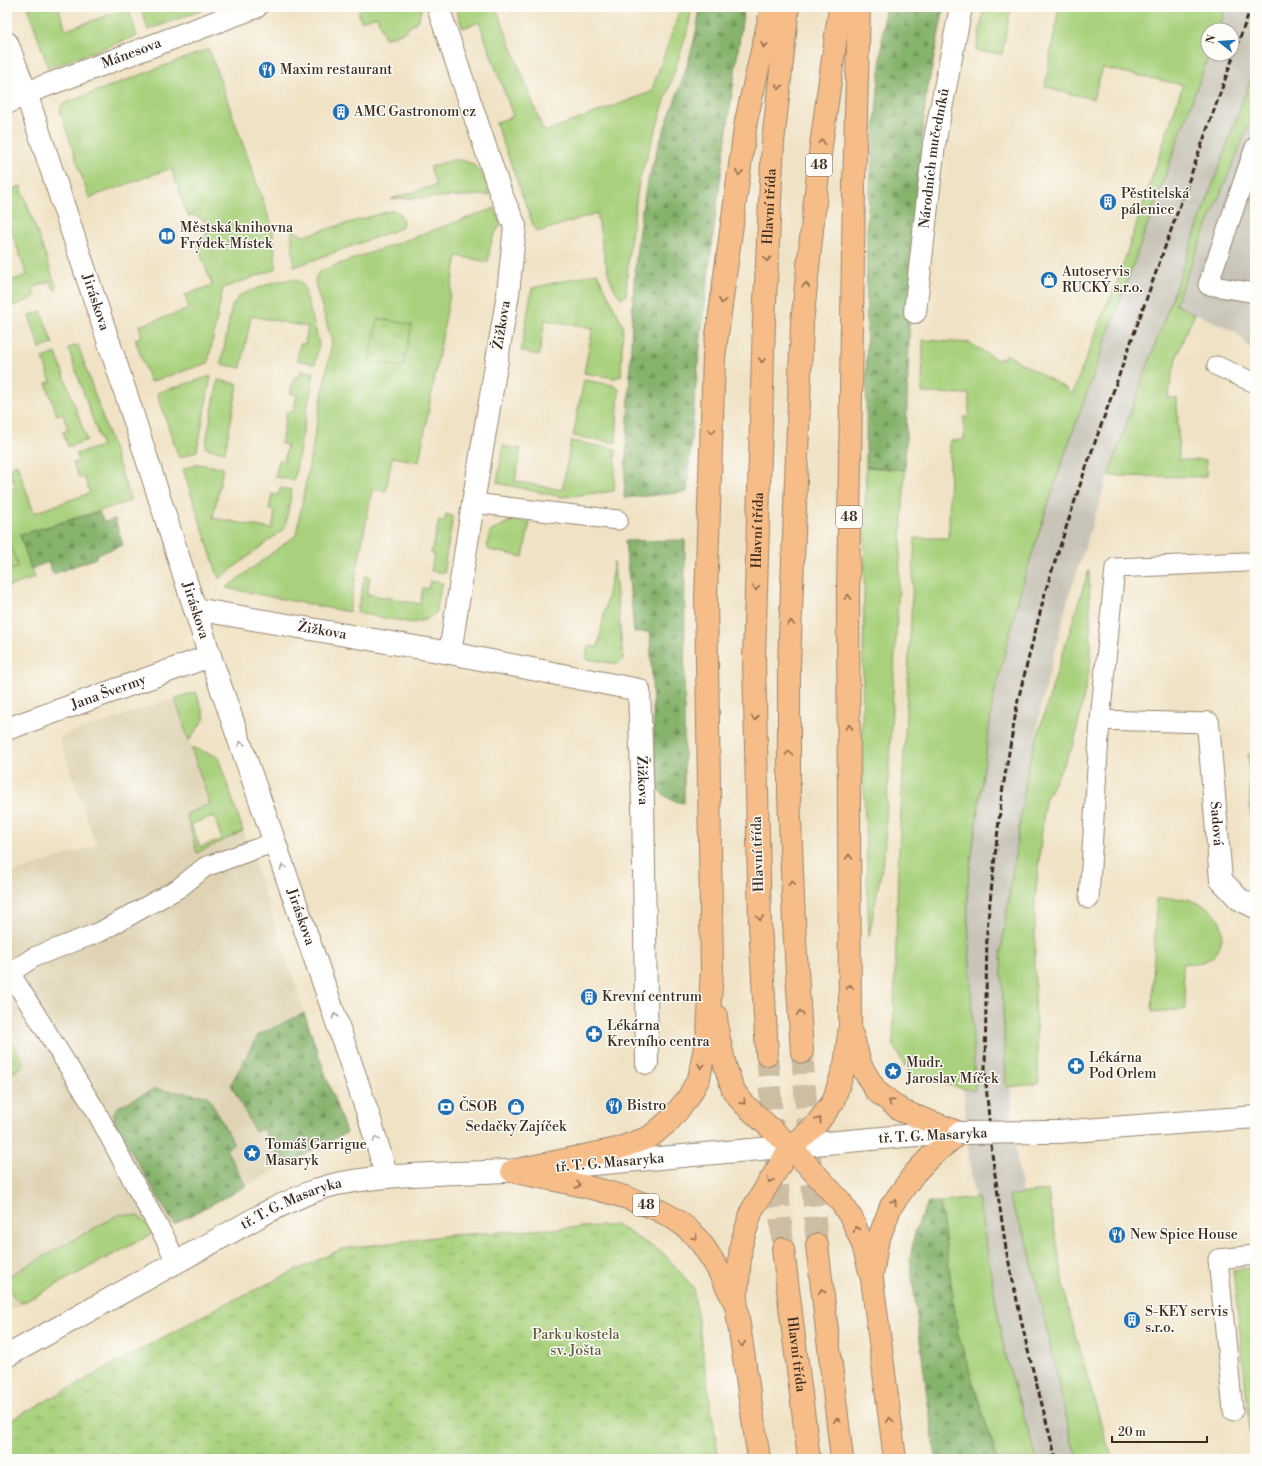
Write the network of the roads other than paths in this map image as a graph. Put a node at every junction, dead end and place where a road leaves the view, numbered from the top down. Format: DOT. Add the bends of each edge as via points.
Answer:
graph roads {
  1 [pos="256,7"];
  2 [pos="438,7"];
  3 [pos="772,7"];
  4 [pos="788,7"];
  5 [pos="840,7"];
  6 [pos="859,7"];
  7 [pos="961,7"];
  8 [pos="7,43"];
  9 [pos="26,93"];
  10 [pos="7,103"];
  11 [pos="1255,147"];
  12 [pos="1255,293"];
  13 [pos="915,312"];
  14 [pos="1217,366"];
  15 [pos="1255,383"];
  16 [pos="473,503"];
  17 [pos="618,520"];
  18 [pos="1246,562"];
  19 [pos="195,609"];
  20 [pos="450,653"];
  21 [pos="210,656"];
  22 [pos="1100,720"];
  23 [pos="1208,723"];
  24 [pos="7,729"];
  25 [pos="275,842"];
  26 [pos="1089,899"];
  27 [pos="1255,907"];
  28 [pos="8,970"];
  29 [pos="712,972"];
  30 [pos="850,1026"];
  31 [pos="802,1052"];
  32 [pos="767,1054"];
  33 [pos="647,1063"];
  34 [pos="1255,1118"];
  35 [pos="926,1127"];
  36 [pos="960,1134"];
  37 [pos="791,1147"];
  38 [pos="512,1171"];
  39 [pos="387,1177"];
  40 [pos="817,1245"];
  41 [pos="783,1249"];
  42 [pos="1255,1255"];
  43 [pos="176,1263"];
  44 [pos="872,1280"];
  45 [pos="736,1306"];
  46 [pos="7,1356"];
  47 [pos="1233,1411"];
  48 [pos="759,1459"];
  49 [pos="809,1459"];
  50 [pos="842,1459"];
  51 [pos="895,1459"];
  1 -- 9 [label="street, Mánesova"];
  2 -- 16 [label="street, Žižkova" via="501,194 515,226 508,294"];
  3 -- 29 [label="main road, one-way" via="746,121 714,358 706,598"];
  4 -- 32 [label="main road, Hlavní třída, one-way" via="771,173 763,328 754,642 760,924"];
  31 -- 5 [label="main road, 48, one-way" via="789,794 789,665 802,324 821,146"];
  30 -- 6 [label="main road, 48, one-way" via="848,596"];
  7 -- 13 [label="street, Národních mučedníků" via="934,144"];
  8 -- 9 [label="street, Jiráskova"];
  9 -- 10 [label="street, Mánesova"];
  9 -- 19 [label="street, Jiráskova"];
  11 -- 12 [label="lane" via="1208,284"];
  14 -- 15 [label="lane"];
  16 -- 17 [label="lane"];
  16 -- 20 [label="street, Žižkova"];
  18 -- 22 [label="lane" via="1115,568"];
  19 -- 20 [label="street, Žižkova"];
  19 -- 21 [label="street, Jiráskova"];
  20 -- 33 [label="street, Žižkova" via="639,690"];
  21 -- 24 [label="street, Jana Švermy"];
  25 -- 21 [label="street, Jiráskova, one-way"];
  22 -- 23 [label="lane"];
  22 -- 26 [label="lane"];
  23 -- 27 [label="street, Sadová" via="1221,880 1239,899"];
  25 -- 28 [label="lane" via="205,867 179,888 100,932 34,957"];
  39 -- 25 [label="street, Jiráskova, one-way"];
  28 -- 43 [label="lane" via="96,1111"];
  29 -- 37 [label="main road, one-way" via="718,1035 733,1090 744,1104"];
  29 -- 38 [label="main road, one-way" via="708,1031 699,1078 688,1098 670,1120 650,1137 616,1149"];
  35 -- 30 [label="main road, 48, one-way" via="876,1091 860,1064"];
  37 -- 30 [label="main road, 48, one-way" via="815,1126 833,1102 845,1065"];
  34 -- 36 [label="street, tř. T. G. Masaryka, bridge" via="1045,1132"];
  35 -- 36 [label="main road, 48"];
  35 -- 37 [label="street, tř. T. G. Masaryka"];
  44 -- 36 [label="main road, one-way" via="877,1243 892,1206 914,1174 930,1157"];
  37 -- 38 [label="street, tř. T. G. Masaryka"];
  44 -- 37 [label="main road, one-way" via="863,1245 842,1202"];
  37 -- 45 [label="main road, 48, one-way" via="752,1210 741,1245"];
  38 -- 39 [label="street, tř. T. G. Masaryka"];
  38 -- 45 [label="main road, 48, one-way" via="633,1199 663,1213 694,1235 716,1266"];
  39 -- 43 [label="street, tř. T. G. Masaryka" via="336,1184 304,1195 269,1211"];
  50 -- 40 [label="main road, one-way"];
  41 -- 49 [label="main road, Hlavní třída"];
  42 -- 47 [label="lane" via="1218,1259"];
  43 -- 46 [label="street, tř. T. G. Masaryka"];
  51 -- 44 [label="main road, one-way"];
  45 -- 48 [label="main road, 48, one-way"];
}
